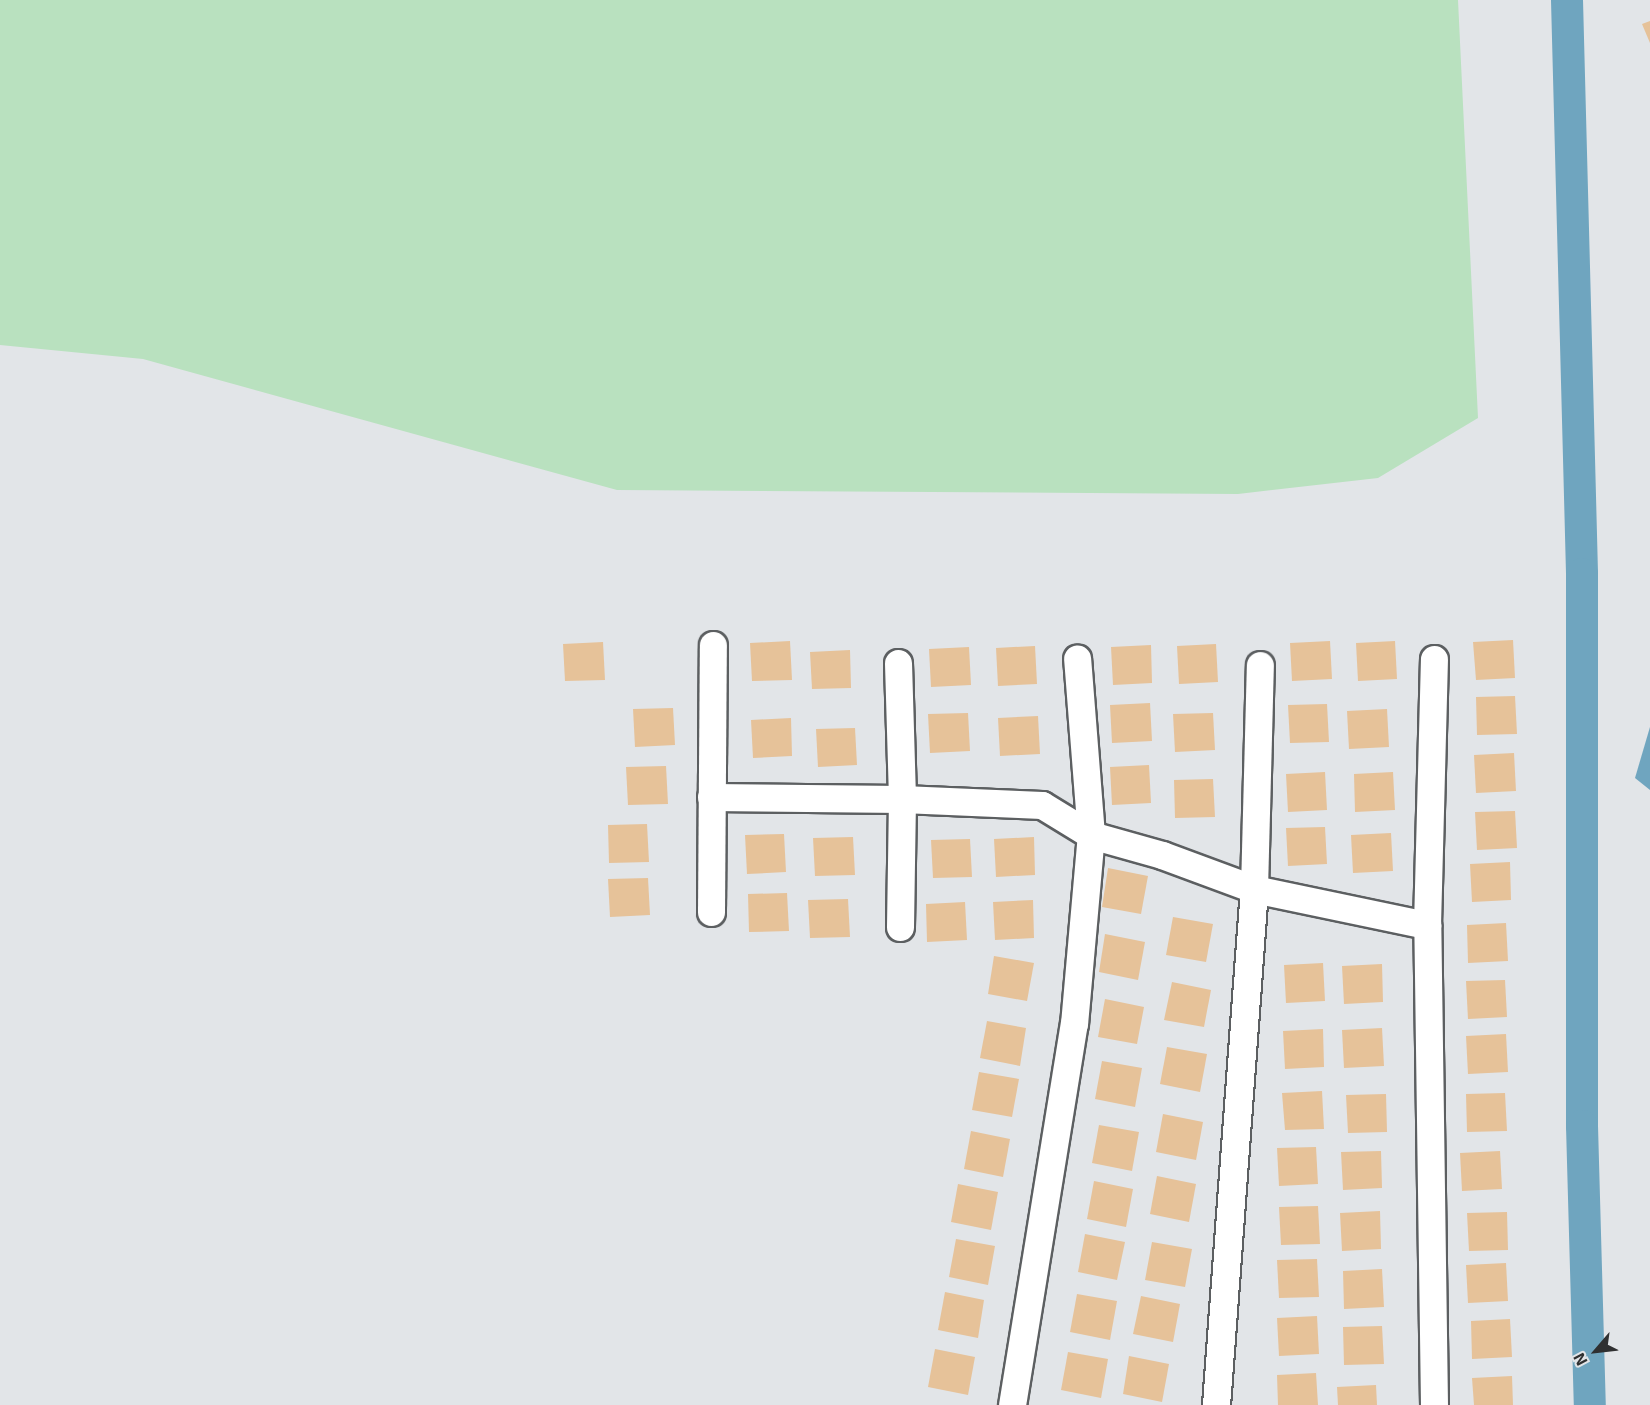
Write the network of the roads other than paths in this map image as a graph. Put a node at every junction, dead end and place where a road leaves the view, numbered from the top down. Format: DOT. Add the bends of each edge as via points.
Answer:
graph roads {
  1 [pos="712,645"];
  2 [pos="1077,659"];
  3 [pos="1434,659"];
  4 [pos="898,663"];
  5 [pos="1260,665"];
  6 [pos="711,797"];
  7 [pos="902,799"];
  8 [pos="1091,835"];
  9 [pos="1254,889"];
  10 [pos="711,912"];
  11 [pos="1427,925"];
  12 [pos="900,927"];
  13 [pos="1012,1405"];
  14 [pos="1216,1405"];
  15 [pos="1434,1405"];
  1 -- 6 [label="street"];
  2 -- 8 [label="street"];
  3 -- 11 [label="street"];
  4 -- 7 [label="street"];
  5 -- 9 [label="street"];
  6 -- 7 [label="street"];
  6 -- 10 [label="street"];
  7 -- 8 [label="street" via="1042,805"];
  7 -- 12 [label="street"];
  8 -- 9 [label="street" via="1162,855"];
  8 -- 13 [label="street" via="1074,1024"];
  9 -- 11 [label="street"];
  9 -- 14 [label="street"];
  11 -- 15 [label="street"];
}
